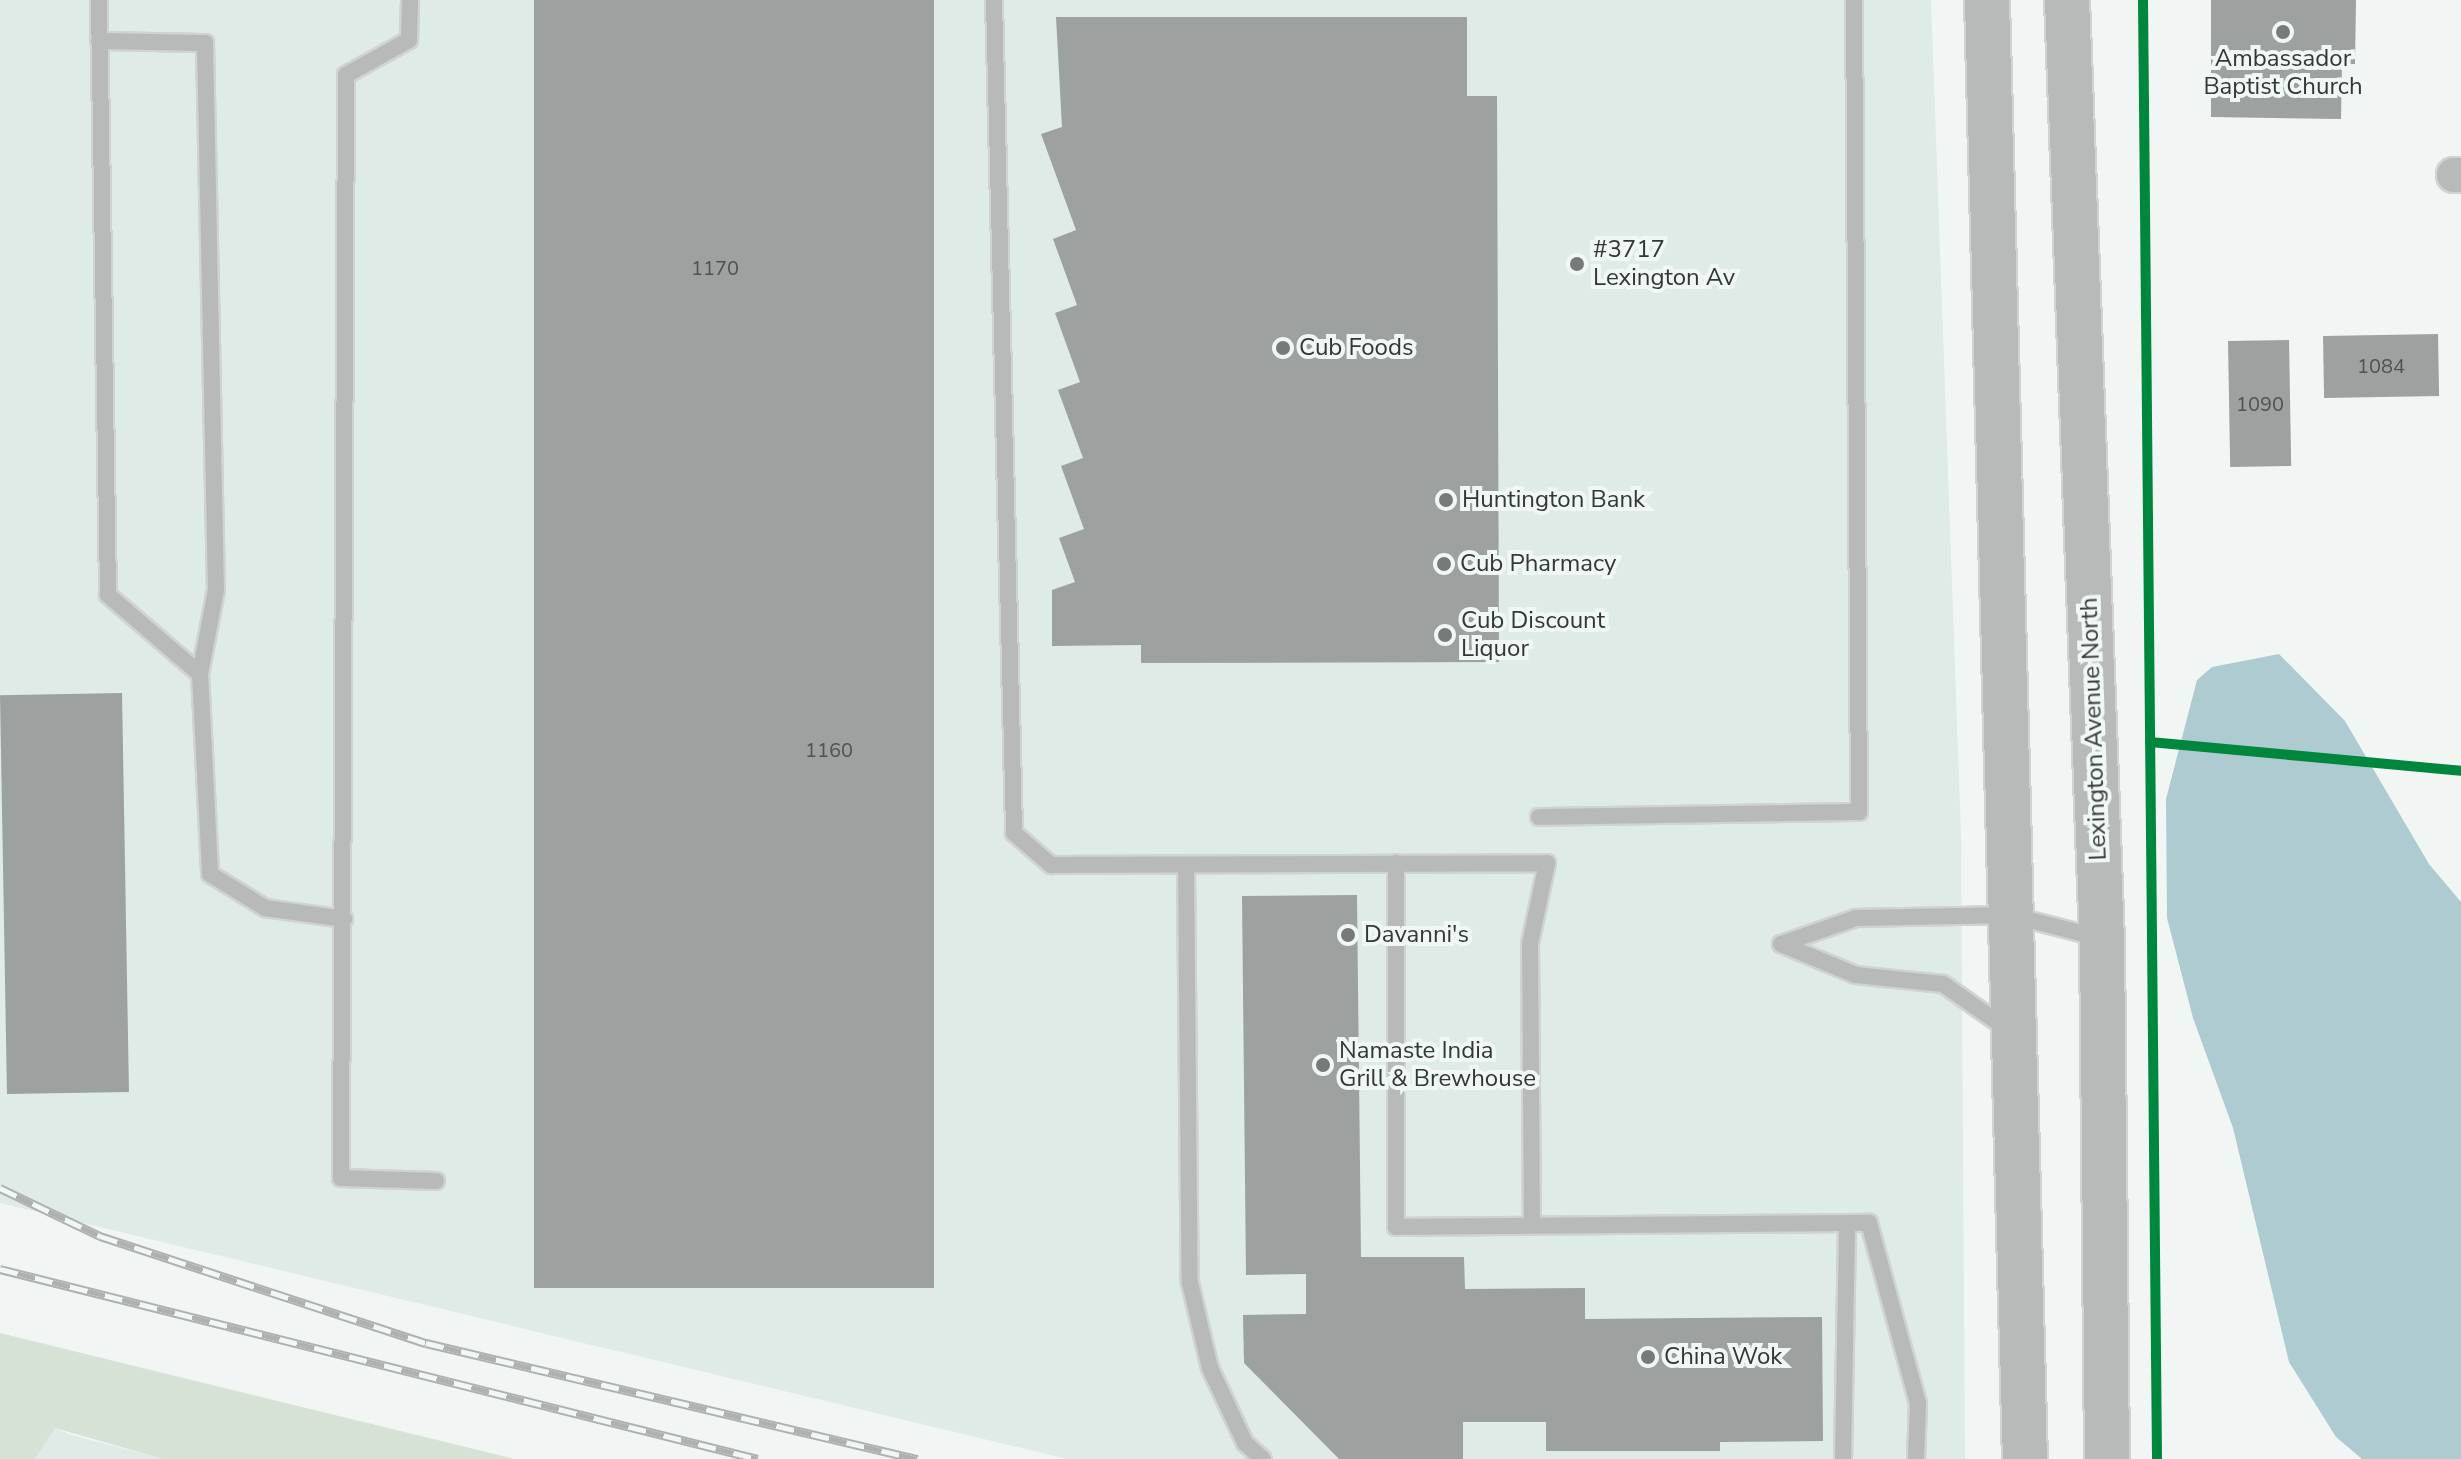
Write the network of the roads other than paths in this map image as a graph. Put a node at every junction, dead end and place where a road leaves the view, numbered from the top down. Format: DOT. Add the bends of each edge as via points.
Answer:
graph roads {
  1 [pos="99,0"];
  2 [pos="410,0"];
  3 [pos="994,0"];
  4 [pos="1854,0"];
  5 [pos="1987,0"];
  6 [pos="2067,0"];
  7 [pos="99,41"];
  8 [pos="200,674"];
  9 [pos="1539,817"];
  10 [pos="1396,863"];
  11 [pos="1186,865"];
  12 [pos="2010,915"];
  13 [pos="344,919"];
  14 [pos="2102,939"];
  15 [pos="2014,1036"];
  16 [pos="436,1181"];
  17 [pos="1847,1223"];
  18 [pos="1532,1225"];
  19 [pos="1263,1459"];
  20 [pos="1843,1459"];
  21 [pos="1916,1459"];
  22 [pos="2025,1459"];
  23 [pos="2107,1459"];
  1 -- 7 [label="lane"];
  2 -- 13 [label="lane" via="409,40 346,75"];
  3 -- 11 [label="lane" via="1014,833 1051,865"];
  4 -- 9 [label="lane" via="1859,812"];
  5 -- 12 [label="main road"];
  6 -- 14 [label="main road, Lexington Avenue North"];
  7 -- 8 [label="lane" via="108,595"];
  7 -- 8 [label="lane" via="205,43 216,590"];
  8 -- 13 [label="lane" via="210,874 265,908"];
  10 -- 11 [label="lane"];
  10 -- 18 [label="lane" via="1396,1227"];
  10 -- 18 [label="lane" via="1547,863 1530,944"];
  11 -- 19 [label="lane" via="1190,1283 1210,1368 1245,1443"];
  12 -- 14 [label="lane"];
  12 -- 15 [label="main road"];
  12 -- 15 [label="lane" via="1856,918 1781,944 1856,975 1943,984"];
  13 -- 16 [label="lane" via="341,1178"];
  14 -- 23 [label="main road, Lexington Avenue North"];
  15 -- 22 [label="main road"];
  17 -- 18 [label="lane"];
  17 -- 20 [label="lane"];
  17 -- 21 [label="lane" via="1869,1223 1918,1403"];
}
